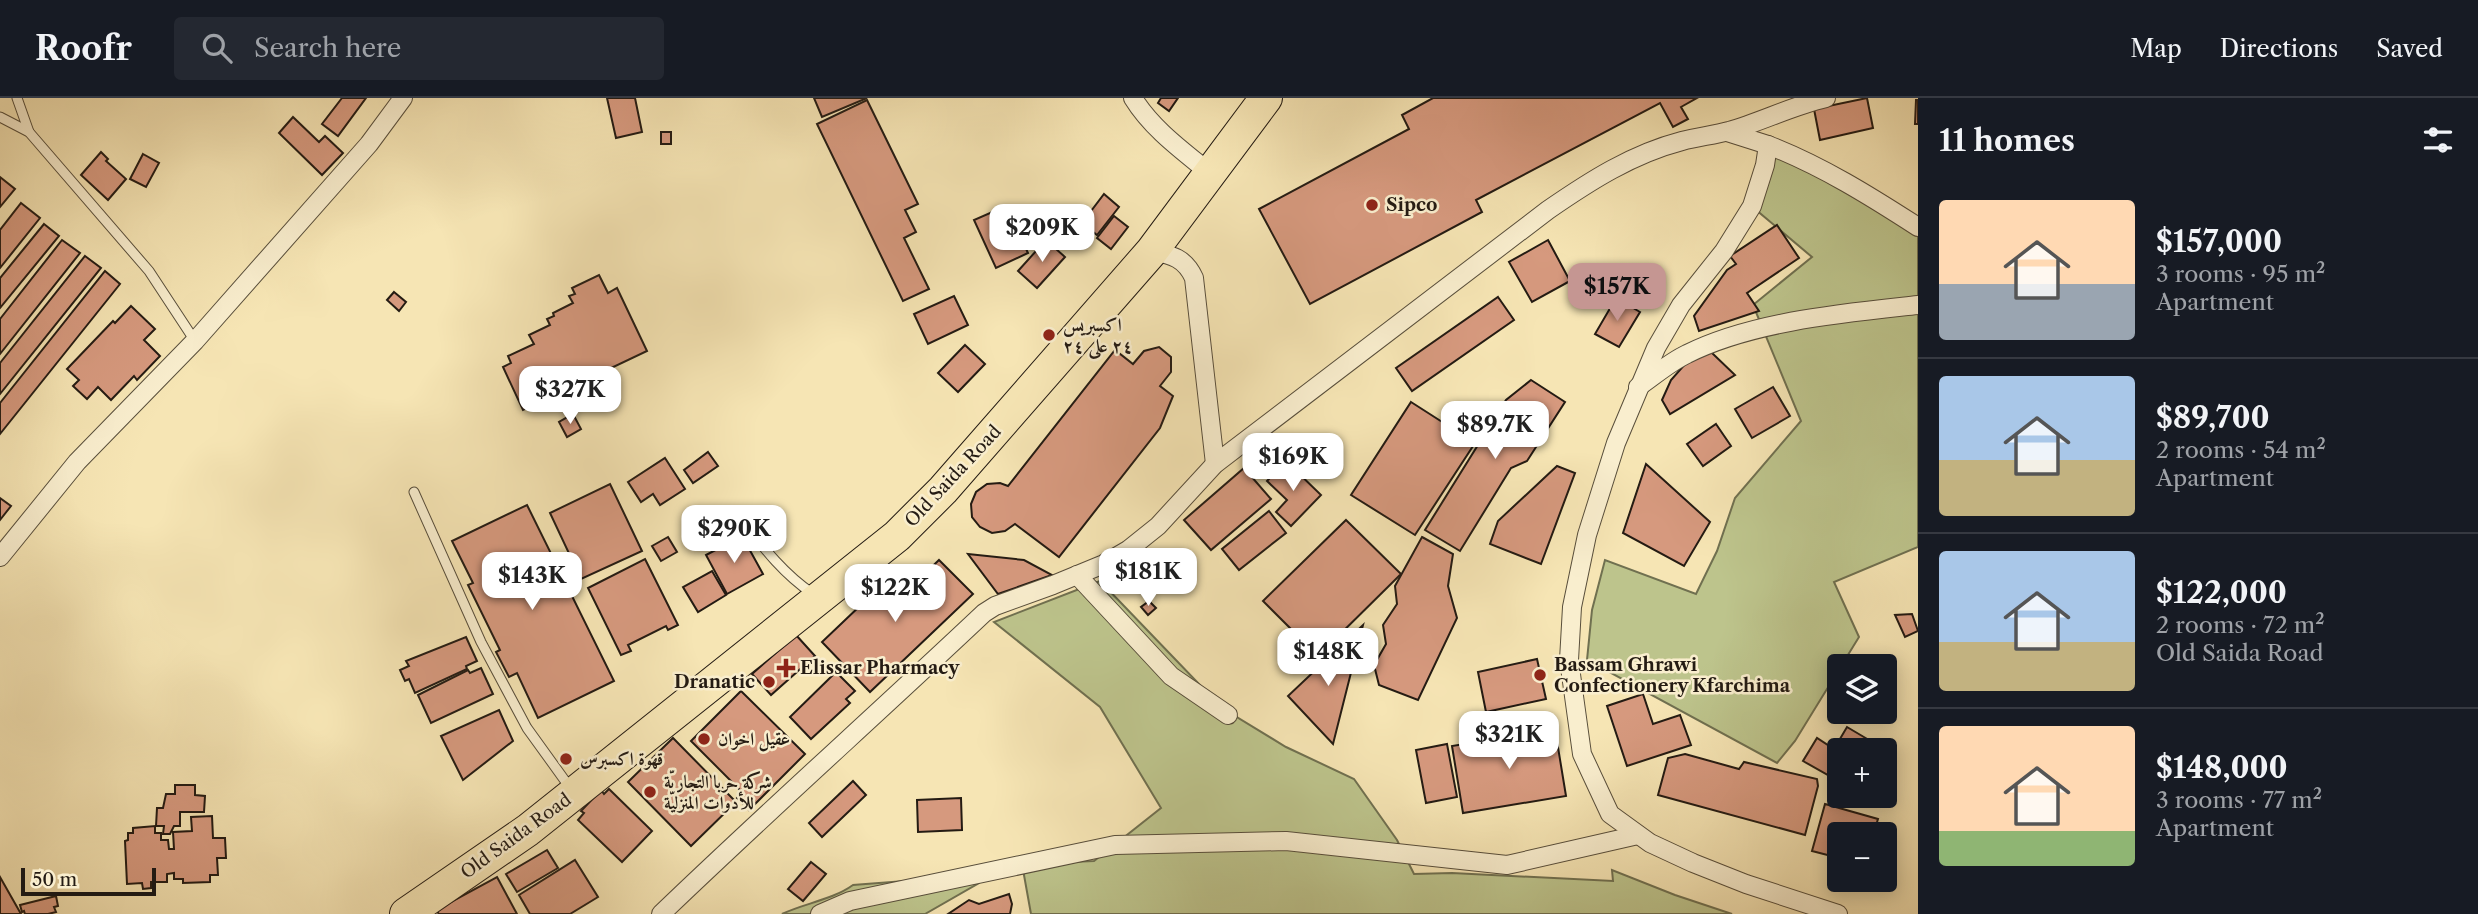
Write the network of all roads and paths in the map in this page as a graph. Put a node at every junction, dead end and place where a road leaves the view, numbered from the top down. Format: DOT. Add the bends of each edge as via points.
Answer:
graph roads {
  1 [pos="17,98"];
  2 [pos="403,98"];
  3 [pos="1133,98"];
  4 [pos="1266,98"];
  5 [pos="1826,98"];
  6 [pos="0,117"];
  7 [pos="29,132"];
  8 [pos="1727,132"];
  9 [pos="1768,145"];
  10 [pos="1211,174"];
  11 [pos="1918,227"];
  12 [pos="1152,251"];
  13 [pos="1918,305"];
  14 [pos="195,341"];
  15 [pos="1638,387"];
  16 [pos="1215,464"];
  17 [pos="414,492"];
  18 [pos="744,522"];
  19 [pos="0,557"];
  20 [pos="1077,575"];
  21 [pos="818,597"];
  22 [pos="1227,715"];
  23 [pos="574,793"];
  24 [pos="1638,835"];
  25 [pos="406,914"];
  26 [pos="661,914"];
  27 [pos="820,914"];
  28 [pos="1838,914"];
  1 -- 7 [label="lane"];
  2 -- 14 [label="street" via="369,144"];
  3 -- 10 [label="street" via="1170,141"];
  4 -- 10 [label="highway, Old Saida Road"];
  5 -- 8 [label="street"];
  6 -- 7 [label="lane"];
  7 -- 14 [label="lane" via="149,271"];
  8 -- 9 [label="street"];
  8 -- 16 [label="street" via="1660,148 1597,177"];
  9 -- 11 [label="street" via="1828,172"];
  9 -- 15 [label="street" via="1752,206 1681,305"];
  10 -- 12 [label="highway, Old Saida Road"];
  12 -- 16 [label="street" via="1177,257 1194,278"];
  12 -- 21 [label="highway, Old Saida Road" via="943,490 897,536"];
  13 -- 15 [label="street" via="1809,319 1748,333 1686,354"];
  14 -- 19 [label="street" via="77,462"];
  15 -- 24 [label="street" via="1587,535 1572,607 1569,660 1582,754 1610,814"];
  16 -- 20 [label="street" via="1148,534 1128,550"];
  17 -- 23 [label="lane" via="527,728"];
  18 -- 21 [label="lane" via="775,564"];
  20 -- 22 [label="street" via="1171,676"];
  20 -- 26 [label="street" via="984,613"];
  21 -- 23 [label="highway, Old Saida Road"];
  23 -- 25 [label="highway, Old Saida Road"];
  24 -- 27 [label="street" via="1507,865 1286,841 1115,845 850,901"];
  24 -- 28 [label="street" via="1735,880"];
}
